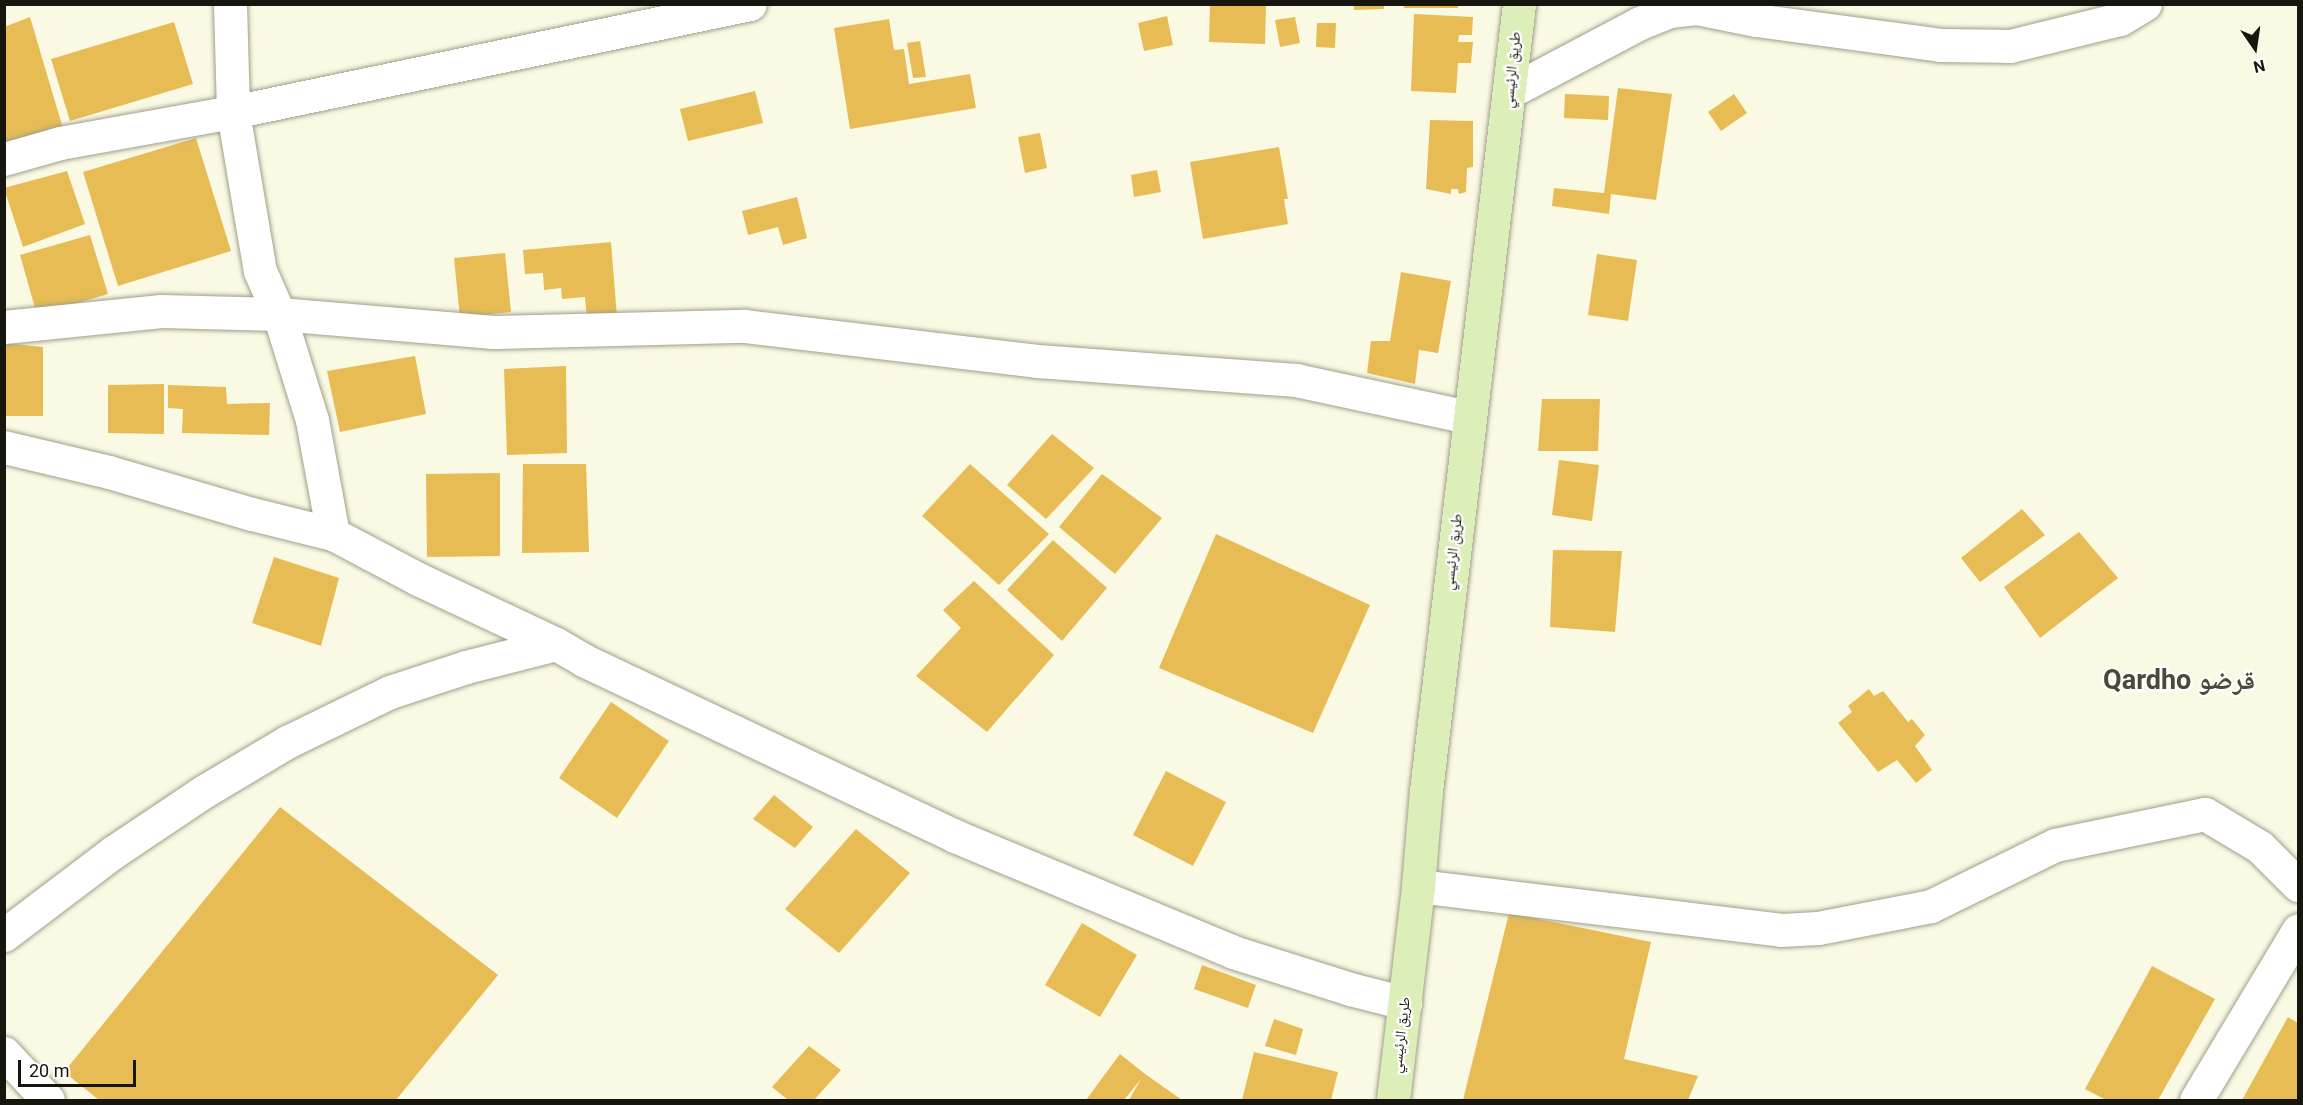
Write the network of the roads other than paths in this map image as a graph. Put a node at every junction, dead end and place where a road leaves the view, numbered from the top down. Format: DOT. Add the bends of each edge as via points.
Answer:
graph roads {
  1 [pos="230,4"];
  2 [pos="750,4"];
  3 [pos="1519,4"];
  4 [pos="2145,4"];
  5 [pos="1510,91"];
  6 [pos="233,112"];
  7 [pos="4,159"];
  8 [pos="279,314"];
  9 [pos="4,327"];
  10 [pos="1469,417"];
  11 [pos="4,447"];
  12 [pos="333,534"];
  13 [pos="556,644"];
  14 [pos="2298,885"];
  15 [pos="1418,886"];
  16 [pos="2298,930"];
  17 [pos="4,935"];
  18 [pos="1406,1003"];
  19 [pos="4,1053"];
  20 [pos="48,1101"];
  21 [pos="1393,1101"];
  22 [pos="2196,1101"];
  1 -- 6 [label="street"];
  2 -- 6 [label="street"];
  3 -- 5 [label="main road, طريق الرئيسي"];
  4 -- 5 [label="street" via="2120,19 2010,46 1940,45 1697,8 1669,10"];
  5 -- 10 [label="main road, طريق الرئيسي"];
  6 -- 7 [label="street" via="60,143"];
  6 -- 8 [label="street" via="260,271"];
  8 -- 9 [label="street" via="161,311"];
  8 -- 10 [label="street" via="493,332 745,326 1037,361 1296,380"];
  8 -- 12 [label="street" via="312,420"];
  10 -- 15 [label="main road, طريق الرئيسي"];
  11 -- 12 [label="street"];
  12 -- 13 [label="street"];
  13 -- 17 [label="street" via="390,692 287,742 112,853"];
  13 -- 18 [label="street" via="977,844 1233,952"];
  14 -- 15 [label="street" via="2260,848 2205,814 2055,845 1931,906 1818,928 1781,930"];
  15 -- 18 [label="main road, طريق الرئيسي"];
  16 -- 22 [label="street"];
  18 -- 21 [label="main road, طريق الرئيسي"];
  19 -- 20 [label="street"];
}
